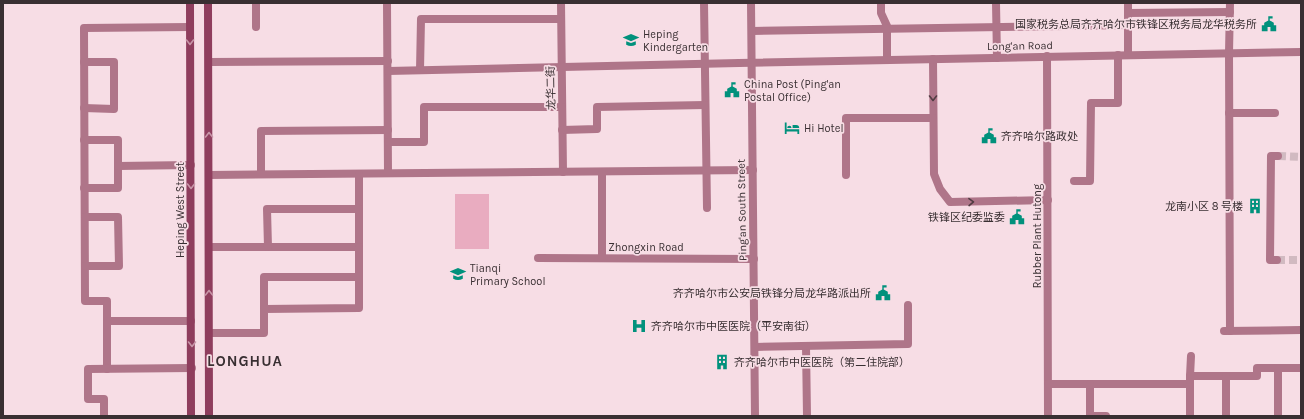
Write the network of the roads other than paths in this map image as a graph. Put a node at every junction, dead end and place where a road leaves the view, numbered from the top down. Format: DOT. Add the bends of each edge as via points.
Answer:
graph roads {
  1 [pos="190,3"];
  2 [pos="208,3"];
  3 [pos="256,3"];
  4 [pos="387,3"];
  5 [pos="561,3"];
  6 [pos="704,3"];
  7 [pos="751,3"];
  8 [pos="881,3"];
  9 [pos="996,3"];
  10 [pos="1128,3"];
  11 [pos="1230,7"];
  12 [pos="1128,13"];
  13 [pos="561,19"];
  14 [pos="1128,25"];
  15 [pos="190,27"];
  16 [pos="256,27"];
  17 [pos="996,27"];
  18 [pos="887,28"];
  19 [pos="752,31"];
  20 [pos="1301,52"];
  21 [pos="1229,53"];
  22 [pos="1118,55"];
  23 [pos="1128,55"];
  24 [pos="1047,56"];
  25 [pos="997,58"];
  26 [pos="933,59"];
  27 [pos="886,60"];
  28 [pos="388,61"];
  29 [pos="84,62"];
  30 [pos="208,62"];
  31 [pos="752,62"];
  32 [pos="705,64"];
  33 [pos="562,66"];
  34 [pos="420,70"];
  35 [pos="388,71"];
  36 [pos="705,105"];
  37 [pos="562,107"];
  38 [pos="84,108"];
  39 [pos="1229,113"];
  40 [pos="1275,113"];
  41 [pos="933,118"];
  42 [pos="388,130"];
  43 [pos="562,130"];
  44 [pos="84,140"];
  45 [pos="388,142"];
  46 [pos="1278,156"];
  47 [pos="191,165"];
  48 [pos="118,166"];
  49 [pos="753,170"];
  50 [pos="706,171"];
  51 [pos="563,172"];
  52 [pos="602,172"];
  53 [pos="388,173"];
  54 [pos="261,174"];
  55 [pos="359,174"];
  56 [pos="209,175"];
  57 [pos="846,175"];
  58 [pos="1074,181"];
  59 [pos="84,188"];
  60 [pos="1048,200"];
  61 [pos="707,208"];
  62 [pos="359,209"];
  63 [pos="85,217"];
  64 [pos="209,247"];
  65 [pos="268,247"];
  66 [pos="359,247"];
  67 [pos="538,258"];
  68 [pos="602,258"];
  69 [pos="754,258"];
  70 [pos="1277,260"];
  71 [pos="85,266"];
  72 [pos="359,277"];
  73 [pos="908,305"];
  74 [pos="264,309"];
  75 [pos="107,321"];
  76 [pos="191,321"];
  77 [pos="1301,330"];
  78 [pos="209,333"];
  79 [pos="806,346"];
  80 [pos="755,347"];
  81 [pos="1190,356"];
  82 [pos="192,368"];
  83 [pos="1278,368"];
  84 [pos="1301,368"];
  85 [pos="107,369"];
  86 [pos="1226,376"];
  87 [pos="1190,380"];
  88 [pos="1048,384"];
  89 [pos="1090,384"];
  90 [pos="104,416"];
  91 [pos="191,416"];
  92 [pos="209,416"];
  93 [pos="755,416"];
  94 [pos="807,416"];
  95 [pos="1048,416"];
  96 [pos="1106,416"];
  97 [pos="1190,416"];
  98 [pos="1226,416"];
  99 [pos="1278,416"];
  1 -- 15 [label="main road, Heping West Street"];
  2 -- 30 [label="main road"];
  3 -- 16 [label="street"];
  4 -- 28 [label="street"];
  5 -- 13 [label="street, 龙华二街"];
  6 -- 32 [label="street"];
  7 -- 19 [label="street, Ping'an South Street"];
  8 -- 18 [label="street" via="881,13"];
  9 -- 17 [label="street"];
  10 -- 12 [label="street"];
  11 -- 12 [label="street"];
  11 -- 21 [label="street"];
  12 -- 14 [label="street"];
  13 -- 33 [label="street, 龙华二街"];
  13 -- 34 [label="street" via="421,19"];
  14 -- 17 [label="street"];
  14 -- 23 [label="street"];
  15 -- 29 [label="street" via="84,28"];
  15 -- 47 [label="main road, Heping West Street, one-way"];
  17 -- 18 [label="street"];
  17 -- 25 [label="street"];
  18 -- 19 [label="street"];
  18 -- 27 [label="street"];
  19 -- 31 [label="street, Ping'an South Street"];
  20 -- 21 [label="street, Long'an Road"];
  21 -- 23 [label="street, Long'an Road"];
  21 -- 39 [label="street"];
  22 -- 23 [label="street, Long'an Road"];
  22 -- 24 [label="street, Long'an Road"];
  22 -- 58 [label="street" via="1118,103 1091,103 1090,181"];
  24 -- 25 [label="street, Long'an Road"];
  24 -- 60 [label="street, Rubber Plant Hutong"];
  25 -- 26 [label="street, Long'an Road"];
  26 -- 27 [label="street, Long'an Road"];
  26 -- 41 [label="street, one-way"];
  27 -- 31 [label="street, Long'an Road"];
  28 -- 30 [label="street"];
  28 -- 35 [label="street"];
  29 -- 38 [label="street"];
  29 -- 38 [label="street" via="114,62 114,108"];
  56 -- 30 [label="main road, one-way"];
  31 -- 32 [label="street, Long'an Road"];
  31 -- 49 [label="street, Ping'an South Street"];
  32 -- 33 [label="street, Long'an Road"];
  32 -- 36 [label="street"];
  33 -- 34 [label="street, Long'an Road"];
  33 -- 37 [label="street, 龙华二街"];
  34 -- 35 [label="street, Long'an Road"];
  35 -- 42 [label="street"];
  36 -- 43 [label="street" via="597,107 597,129"];
  36 -- 50 [label="street"];
  37 -- 43 [label="street, 龙华二街"];
  37 -- 45 [label="street" via="424,107 424,142"];
  38 -- 44 [label="street"];
  39 -- 40 [label="street"];
  39 -- 77 [label="street" via="1227,331"];
  41 -- 57 [label="street" via="846,118"];
  41 -- 60 [label="street, one-way" via="934,174 940,189 950,202"];
  42 -- 45 [label="street"];
  42 -- 54 [label="street" via="261,131"];
  43 -- 51 [label="street, 龙华二街"];
  44 -- 48 [label="street" via="118,140"];
  44 -- 59 [label="street"];
  45 -- 53 [label="street"];
  46 -- 70 [label="street" via="1271,156 1270,260"];
  47 -- 48 [label="street"];
  47 -- 76 [label="main road, Heping West Street, one-way"];
  48 -- 59 [label="street" via="118,188"];
  49 -- 50 [label="street"];
  49 -- 69 [label="street, Ping'an South Street"];
  50 -- 52 [label="street"];
  50 -- 61 [label="street"];
  51 -- 52 [label="street"];
  51 -- 53 [label="street"];
  52 -- 68 [label="street"];
  53 -- 55 [label="street"];
  54 -- 55 [label="street"];
  54 -- 56 [label="street"];
  55 -- 62 [label="street"];
  56 -- 64 [label="main road"];
  59 -- 63 [label="street"];
  60 -- 88 [label="street, Rubber Plant Hutong"];
  62 -- 65 [label="street" via="267,210"];
  62 -- 66 [label="street"];
  63 -- 71 [label="street"];
  63 -- 71 [label="street" via="118,217 119,266"];
  64 -- 65 [label="street"];
  78 -- 64 [label="main road, one-way"];
  65 -- 66 [label="street"];
  66 -- 72 [label="street"];
  67 -- 68 [label="street, Zhongxin Road"];
  68 -- 69 [label="street, Zhongxin Road"];
  69 -- 80 [label="street, Ping'an South Street"];
  71 -- 75 [label="street" via="85,301 107,301"];
  72 -- 74 [label="street" via="359,308"];
  72 -- 74 [label="street" via="264,277"];
  73 -- 79 [label="street" via="908,344"];
  74 -- 78 [label="street" via="264,333"];
  75 -- 76 [label="street"];
  75 -- 85 [label="street"];
  76 -- 82 [label="main road, Heping West Street, one-way"];
  78 -- 92 [label="main road"];
  79 -- 80 [label="street"];
  79 -- 94 [label="street"];
  80 -- 93 [label="street, Ping'an South Street"];
  81 -- 87 [label="street"];
  82 -- 85 [label="street"];
  82 -- 91 [label="main road, Heping West Street"];
  83 -- 84 [label="street"];
  83 -- 86 [label="street" via="1257,368 1257,376"];
  83 -- 99 [label="street"];
  85 -- 90 [label="street" via="88,369 88,399 104,399"];
  86 -- 87 [label="street"];
  86 -- 98 [label="street"];
  87 -- 89 [label="street"];
  87 -- 97 [label="street"];
  88 -- 89 [label="street"];
  88 -- 95 [label="street, Rubber Plant Hutong"];
  89 -- 96 [label="street" via="1090,416"];
}
